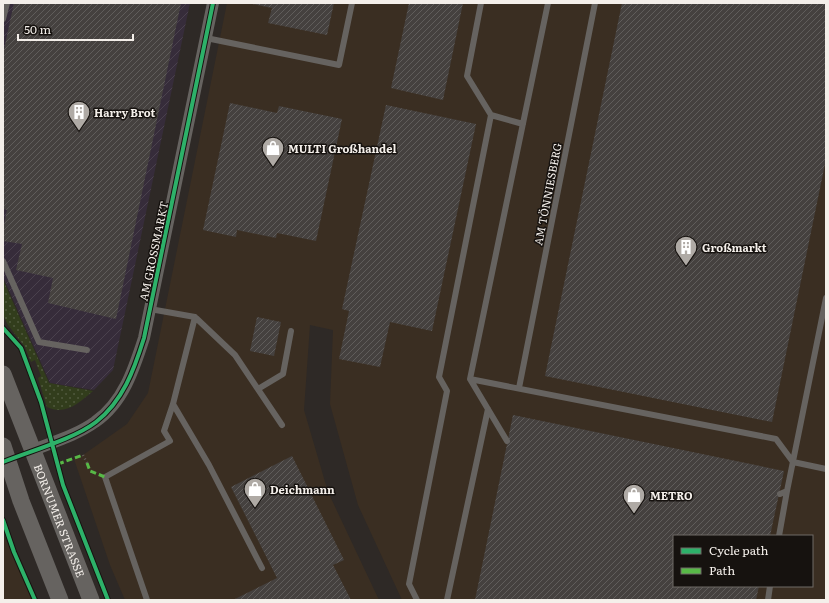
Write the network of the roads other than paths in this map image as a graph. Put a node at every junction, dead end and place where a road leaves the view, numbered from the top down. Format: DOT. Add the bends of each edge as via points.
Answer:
graph roads {
  1 [pos="7,3"];
  2 [pos="213,3"];
  3 [pos="352,3"];
  4 [pos="481,3"];
  5 [pos="548,3"];
  6 [pos="595,3"];
  7 [pos="3,20"];
  8 [pos="206,38"];
  9 [pos="491,116"];
  10 [pos="524,124"];
  11 [pos="3,261"];
  12 [pos="826,298"];
  13 [pos="150,309"];
  14 [pos="195,317"];
  15 [pos="291,331"];
  16 [pos="86,350"];
  17 [pos="3,374"];
  18 [pos="470,379"];
  19 [pos="519,388"];
  20 [pos="258,389"];
  21 [pos="173,404"];
  22 [pos="488,409"];
  23 [pos="282,425"];
  24 [pos="507,441"];
  25 [pos="33,450"];
  26 [pos="5,456"];
  27 [pos="793,462"];
  28 [pos="826,470"];
  29 [pos="787,491"];
  30 [pos="780,494"];
  31 [pos="779,535"];
  32 [pos="262,568"];
  33 [pos="770,587"];
  34 [pos="60,600"];
  35 [pos="91,600"];
  36 [pos="147,600"];
  37 [pos="418,600"];
  38 [pos="447,600"];
  39 [pos="768,600"];
  1 -- 7 [label="lane"];
  2 -- 8 [label="street, AM GROSSMARKT"];
  3 -- 8 [label="lane" via="339,66"];
  4 -- 9 [label="lane" via="467,76"];
  5 -- 10 [label="lane"];
  6 -- 19 [label="lane, AM TÖNNIESBERG"];
  8 -- 13 [label="street, AM GROSSMARKT"];
  9 -- 10 [label="lane"];
  9 -- 37 [label="lane" via="439,376 447,391 409,584"];
  10 -- 18 [label="lane"];
  11 -- 16 [label="lane" via="39,342"];
  12 -- 27 [label="lane"];
  13 -- 14 [label="lane"];
  13 -- 25 [label="street, AM GROSSMARKT" via="134,369 112,405 96,422 77,433"];
  14 -- 20 [label="lane" via="234,355"];
  14 -- 21 [label="lane"];
  15 -- 20 [label="lane" via="283,374"];
  17 -- 25 [label="main road, BORNUMER STRASSE"];
  18 -- 19 [label="lane"];
  18 -- 22 [label="lane"];
  19 -- 27 [label="lane" via="776,439"];
  20 -- 23 [label="lane"];
  21 -- 32 [label="lane" via="205,458"];
  21 -- 36 [label="lane" via="164,431 170,441 105,477"];
  22 -- 24 [label="lane"];
  22 -- 38 [label="lane"];
  25 -- 26 [label="main road"];
  25 -- 35 [label="main road, BORNUMER STRASSE"];
  26 -- 34 [label="main road"];
  27 -- 28 [label="lane"];
  27 -- 29 [label="lane"];
  29 -- 30 [label="lane"];
  29 -- 31 [label="lane"];
  33 -- 39 [label="lane"];
}
